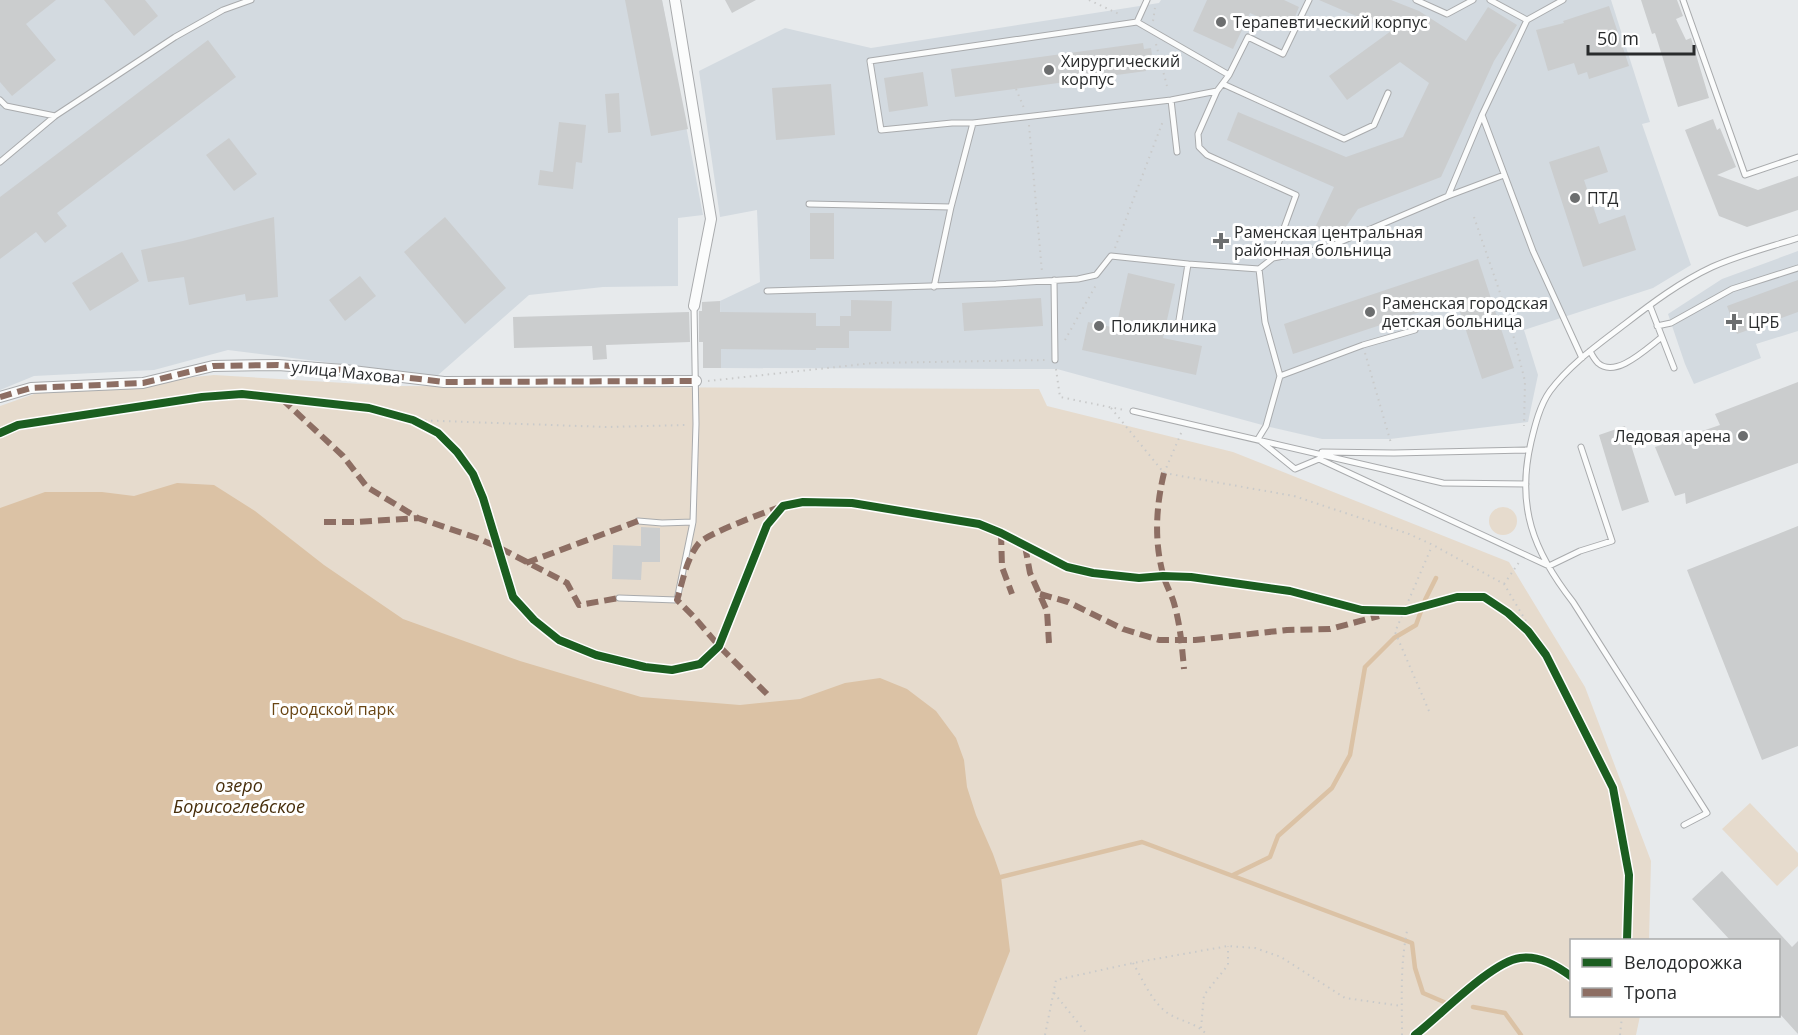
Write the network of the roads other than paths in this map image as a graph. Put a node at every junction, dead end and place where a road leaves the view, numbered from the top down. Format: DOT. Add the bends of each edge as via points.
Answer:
graph roads {
  1 [pos="251,0"];
  2 [pos="675,0"];
  3 [pos="1147,0"];
  4 [pos="1309,0"];
  5 [pos="1416,0"];
  6 [pos="1473,0"];
  7 [pos="1490,0"];
  8 [pos="1563,0"];
  9 [pos="1683,0"];
  10 [pos="1527,20"];
  11 [pos="1137,22"];
  12 [pos="1229,75"];
  13 [pos="1223,84"];
  14 [pos="1217,91"];
  15 [pos="1388,93"];
  16 [pos="0,99"];
  17 [pos="1171,100"];
  18 [pos="55,116"];
  19 [pos="1482,116"];
  20 [pos="973,123"];
  21 [pos="1177,152"];
  22 [pos="1798,157"];
  23 [pos="0,162"];
  24 [pos="1504,175"];
  25 [pos="1448,196"];
  26 [pos="809,204"];
  27 [pos="951,207"];
  28 [pos="1798,238"];
  29 [pos="1273,258"];
  30 [pos="1188,264"];
  31 [pos="1798,268"];
  32 [pos="1259,269"];
  33 [pos="1054,280"];
  34 [pos="934,287"];
  35 [pos="767,291"];
  36 [pos="694,306"];
  37 [pos="1650,306"];
  38 [pos="1179,320"];
  39 [pos="1658,326"];
  40 [pos="1415,330"];
  41 [pos="1662,337"];
  42 [pos="1590,351"];
  43 [pos="1582,358"];
  44 [pos="1055,360"];
  45 [pos="1674,368"];
  46 [pos="1280,376"];
  47 [pos="696,381"];
  48 [pos="0,397"];
  49 [pos="1133,411"];
  50 [pos="1258,439"];
  51 [pos="1581,447"];
  52 [pos="1528,450"];
  53 [pos="1312,452"];
  54 [pos="1526,484"];
  55 [pos="638,520"];
  56 [pos="693,522"];
  57 [pos="1549,566"];
  58 [pos="620,598"];
  59 [pos="1684,825"];
  1 -- 18 [label="lane" via="224,10 176,38"];
  2 -- 36 [label="street" via="711,219"];
  3 -- 11 [label="lane"];
  4 -- 12 [label="lane" via="1283,54 1248,37"];
  5 -- 6 [label="lane" via="1447,14"];
  7 -- 10 [label="lane"];
  8 -- 10 [label="lane"];
  9 -- 22 [label="lane" via="1745,175"];
  10 -- 19 [label="lane"];
  11 -- 12 [label="lane"];
  11 -- 20 [label="lane" via="870,61 881,130"];
  12 -- 13 [label="lane"];
  13 -- 14 [label="lane"];
  13 -- 15 [label="lane" via="1344,139 1374,125"];
  14 -- 17 [label="lane"];
  14 -- 29 [label="lane" via="1198,134 1199,147 1207,155 1296,195"];
  16 -- 18 [label="lane" via="6,106"];
  17 -- 20 [label="lane"];
  17 -- 21 [label="lane"];
  18 -- 23 [label="lane"];
  19 -- 24 [label="lane"];
  19 -- 25 [label="lane"];
  20 -- 27 [label="lane"];
  24 -- 25 [label="lane"];
  24 -- 43 [label="lane" via="1533,251"];
  25 -- 29 [label="lane" via="1326,248"];
  26 -- 27 [label="lane"];
  27 -- 34 [label="lane"];
  28 -- 37 [label="lane" via="1714,266"];
  29 -- 32 [label="lane"];
  30 -- 32 [label="lane"];
  30 -- 33 [label="lane" via="1112,256 1096,275"];
  30 -- 38 [label="lane"];
  31 -- 39 [label="lane" via="1732,290"];
  32 -- 46 [label="lane" via="1265,322"];
  33 -- 34 [label="lane"];
  33 -- 44 [label="lane"];
  34 -- 35 [label="lane"];
  36 -- 47 [label="lane"];
  37 -- 39 [label="lane"];
  37 -- 42 [label="lane"];
  39 -- 41 [label="lane"];
  40 -- 46 [label="lane"];
  41 -- 42 [label="lane" via="1622,366 1610,369 1599,364"];
  41 -- 45 [label="lane"];
  42 -- 43 [label="lane"];
  43 -- 52 [label="lane" via="1549,392"];
  46 -- 50 [label="lane" via="1266,426"];
  47 -- 48 [label="street, улица Махова" via="444,382 289,366 213,366 143,383 31,387"];
  47 -- 56 [label="lane"];
  49 -- 50 [label="lane"];
  50 -- 53 [label="lane"];
  50 -- 57 [label="lane" via="1295,469 1319,459"];
  51 -- 57 [label="lane" via="1612,541"];
  52 -- 53 [label="lane"];
  52 -- 54 [label="lane"];
  53 -- 54 [label="lane" via="1443,483"];
  54 -- 57 [label="lane" via="1530,525"];
  55 -- 56 [label="lane"];
  56 -- 58 [label="lane" via="677,600"];
  57 -- 59 [label="lane" via="1707,813"];
}
